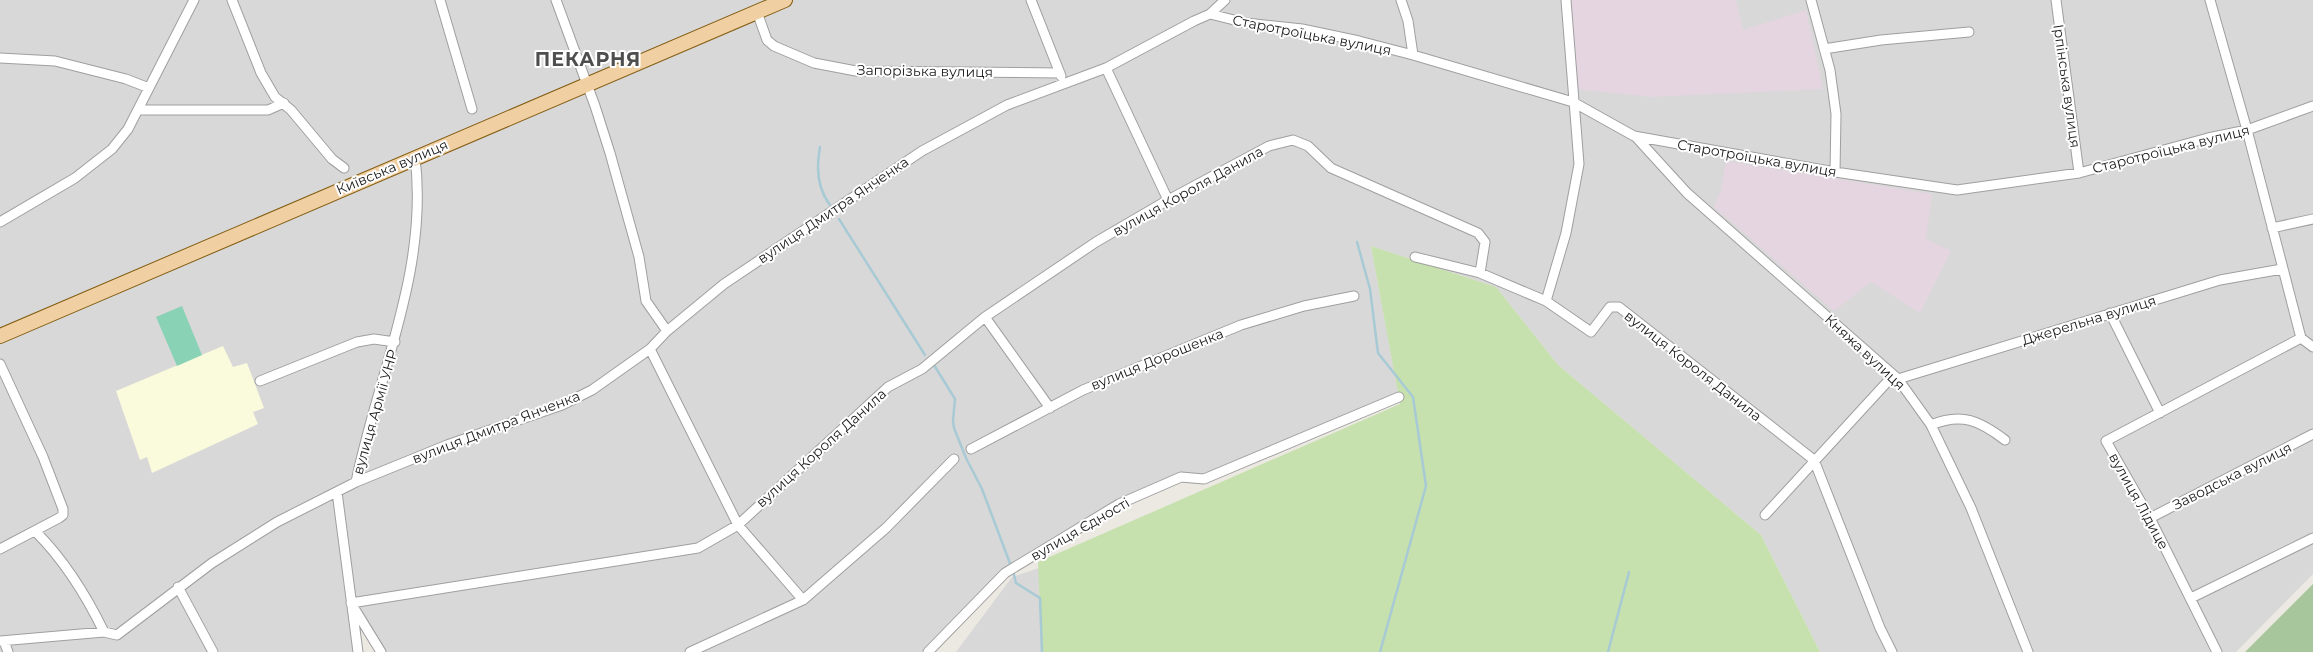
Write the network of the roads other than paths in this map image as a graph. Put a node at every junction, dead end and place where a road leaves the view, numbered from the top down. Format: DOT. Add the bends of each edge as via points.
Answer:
graph roads {
  1 [pos="194,0"];
  2 [pos="232,0"];
  3 [pos="440,0"];
  4 [pos="556,0"];
  5 [pos="785,0"];
  6 [pos="1031,0"];
  7 [pos="1226,0"];
  8 [pos="1401,0"];
  9 [pos="1566,0"];
  10 [pos="1811,0"];
  11 [pos="2056,0"];
  12 [pos="2210,0"];
  13 [pos="757,12"];
  14 [pos="1210,14"];
  15 [pos="1969,32"];
  16 [pos="1824,49"];
  17 [pos="1413,55"];
  18 [pos="0,58"];
  19 [pos="1106,68"];
  20 [pos="1060,73"];
  21 [pos="1063,84"];
  22 [pos="587,86"];
  23 [pos="149,88"];
  24 [pos="1573,102"];
  25 [pos="284,103"];
  26 [pos="2313,106"];
  27 [pos="472,109"];
  28 [pos="138,110"];
  29 [pos="2248,130"];
  30 [pos="1634,136"];
  31 [pos="415,157"];
  32 [pos="344,168"];
  33 [pos="1835,172"];
  34 [pos="2079,173"];
  35 [pos="1168,200"];
  36 [pos="2313,219"];
  37 [pos="0,222"];
  38 [pos="2272,228"];
  39 [pos="1415,256"];
  40 [pos="2282,269"];
  41 [pos="1480,273"];
  42 [pos="1354,296"];
  43 [pos="1546,300"];
  44 [pos="2110,313"];
  45 [pos="985,317"];
  46 [pos="667,331"];
  47 [pos="0,336"];
  48 [pos="2301,338"];
  49 [pos="395,342"];
  50 [pos="2313,347"];
  51 [pos="650,349"];
  52 [pos="0,364"];
  53 [pos="1898,379"];
  54 [pos="260,381"];
  55 [pos="1399,397"];
  56 [pos="1050,408"];
  57 [pos="2160,413"];
  58 [pos="1931,425"];
  59 [pos="2313,434"];
  60 [pos="2005,440"];
  61 [pos="971,449"];
  62 [pos="954,459"];
  63 [pos="1814,460"];
  64 [pos="356,482"];
  65 [pos="337,492"];
  66 [pos="1765,515"];
  67 [pos="2150,518"];
  68 [pos="738,525"];
  69 [pos="36,532"];
  70 [pos="2313,538"];
  71 [pos="0,549"];
  72 [pos="178,587"];
  73 [pos="2191,598"];
  74 [pos="802,600"];
  75 [pos="352,603"];
  76 [pos="104,632"];
  77 [pos="2,641"];
  78 [pos="8,652"];
  79 [pos="212,652"];
  80 [pos="358,652"];
  81 [pos="381,652"];
  82 [pos="690,652"];
  83 [pos="928,652"];
  84 [pos="1892,652"];
  85 [pos="2028,652"];
  86 [pos="2217,652"];
  1 -- 23 [label="street"];
  2 -- 25 [label="street" via="261,73 275,97"];
  3 -- 27 [label="street"];
  4 -- 22 [label="street"];
  5 -- 13 [label="main road, Київська вулиця"];
  6 -- 20 [label="street"];
  7 -- 14 [label="street, вулиця Дмитра Янченка"];
  8 -- 17 [label="street"];
  9 -- 24 [label="street"];
  10 -- 16 [label="street"];
  11 -- 34 [label="street, Ірпінська вулиця"];
  12 -- 29 [label="street"];
  13 -- 20 [label="street, Запорізька вулиця" via="767,40 814,63 856,71"];
  13 -- 22 [label="main road, Київська вулиця"];
  14 -- 17 [label="street, Старотроїцька вулиця" via="1246,23 1302,29"];
  14 -- 19 [label="street, вулиця Дмитра Янченка"];
  15 -- 16 [label="street"];
  16 -- 33 [label="street" via="1836,114"];
  17 -- 24 [label="street, Старотроїцька вулиця"];
  18 -- 23 [label="street" via="55,61"];
  19 -- 21 [label="street, вулиця Дмитра Янченка"];
  19 -- 35 [label="street"];
  20 -- 21 [label="street"];
  21 -- 46 [label="street, вулиця Дмитра Янченка" via="1008,105 922,151 724,284"];
  22 -- 31 [label="main road, Київська вулиця"];
  22 -- 46 [label="street" via="610,153 639,257 646,301"];
  23 -- 28 [label="street"];
  24 -- 30 [label="street, Старотроїцька вулиця"];
  24 -- 43 [label="street" via="1579,164 1566,233"];
  25 -- 28 [label="street" via="268,110"];
  25 -- 32 [label="street" via="332,159"];
  26 -- 29 [label="street, Старотроїцька вулиця"];
  28 -- 37 [label="street" via="128,129 95,164 54,192"];
  29 -- 34 [label="street, Старотроїцька вулиця"];
  29 -- 38 [label="street"];
  30 -- 33 [label="street, Старотроїцька вулиця"];
  30 -- 53 [label="street, Княжа вулиця" via="1687,193"];
  31 -- 47 [label="main road, Київська вулиця"];
  31 -- 49 [label="street, вулиця Армії УНР" via="418,182 412,268"];
  33 -- 34 [label="street, Старотроїцька вулиця" via="1958,190"];
  35 -- 41 [label="street, вулиця Короля Данила" via="1269,146 1293,140 1308,146 1331,168 1478,233 1486,242"];
  35 -- 45 [label="street, вулиця Короля Данила" via="1096,242"];
  36 -- 38 [label="street"];
  38 -- 40 [label="street"];
  39 -- 41 [label="street"];
  40 -- 44 [label="street, Джерельна вулиця" via="2220,280"];
  40 -- 48 [label="street"];
  41 -- 43 [label="street, вулиця Короля Данила"];
  42 -- 56 [label="street, вулиця Дорошенка" via="1304,306 1241,325 1083,390"];
  43 -- 63 [label="street, вулиця Короля Данила" via="1591,332 1610,307 1619,307"];
  44 -- 53 [label="street, Джерельна вулиця"];
  44 -- 57 [label="street"];
  45 -- 56 [label="street"];
  45 -- 68 [label="street, вулиця Короля Данила" via="922,369 888,387"];
  46 -- 51 [label="street, вулиця Дмитра Янченка"];
  48 -- 50 [label="street"];
  48 -- 57 [label="street, вулиця Лідице"];
  49 -- 54 [label="street, вулиця Армії УНР" via="374,339 357,342"];
  49 -- 64 [label="street, вулиця Армії УНР"];
  51 -- 64 [label="street, вулиця Дмитра Янченка" via="592,390 562,405 447,445"];
  51 -- 68 [label="street"];
  52 -- 69 [label="street" via="63,509 59,518"];
  53 -- 58 [label="street, Княжа вулиця"];
  53 -- 63 [label="street, Джерельна вулиця" via="1889,380"];
  55 -- 83 [label="street, вулиця Єдності" via="1204,479 1181,478 1119,504 1005,573"];
  56 -- 61 [label="street, вулиця Дорошенка"];
  57 -- 67 [label="street, вулиця Лідице" via="2106,441"];
  58 -- 60 [label="street" via="1957,418 1984,424"];
  58 -- 85 [label="street, Княжа вулиця" via="1971,508"];
  59 -- 67 [label="street, Заводська вулиця"];
  62 -- 74 [label="street" via="886,528"];
  63 -- 66 [label="street, Джерельна вулиця"];
  63 -- 84 [label="street"];
  64 -- 65 [label="street, вулиця Дмитра Янченка"];
  65 -- 72 [label="street, вулиця Дмитра Янченка" via="277,522"];
  65 -- 75 [label="street"];
  67 -- 73 [label="street, вулиця Лідице"];
  68 -- 74 [label="street"];
  68 -- 75 [label="street, вулиця Короля Данила" via="688,551"];
  69 -- 71 [label="street"];
  69 -- 76 [label="street" via="88,598"];
  70 -- 73 [label="street"];
  72 -- 76 [label="street, вулиця Дмитра Янченка" via="116,635"];
  72 -- 79 [label="street"];
  73 -- 86 [label="street, вулиця Лідице"];
  74 -- 82 [label="street"];
  75 -- 80 [label="street"];
  75 -- 81 [label="street"];
  76 -- 77 [label="street, вулиця Дмитра Янченка"];
  77 -- 78 [label="street"];
}
